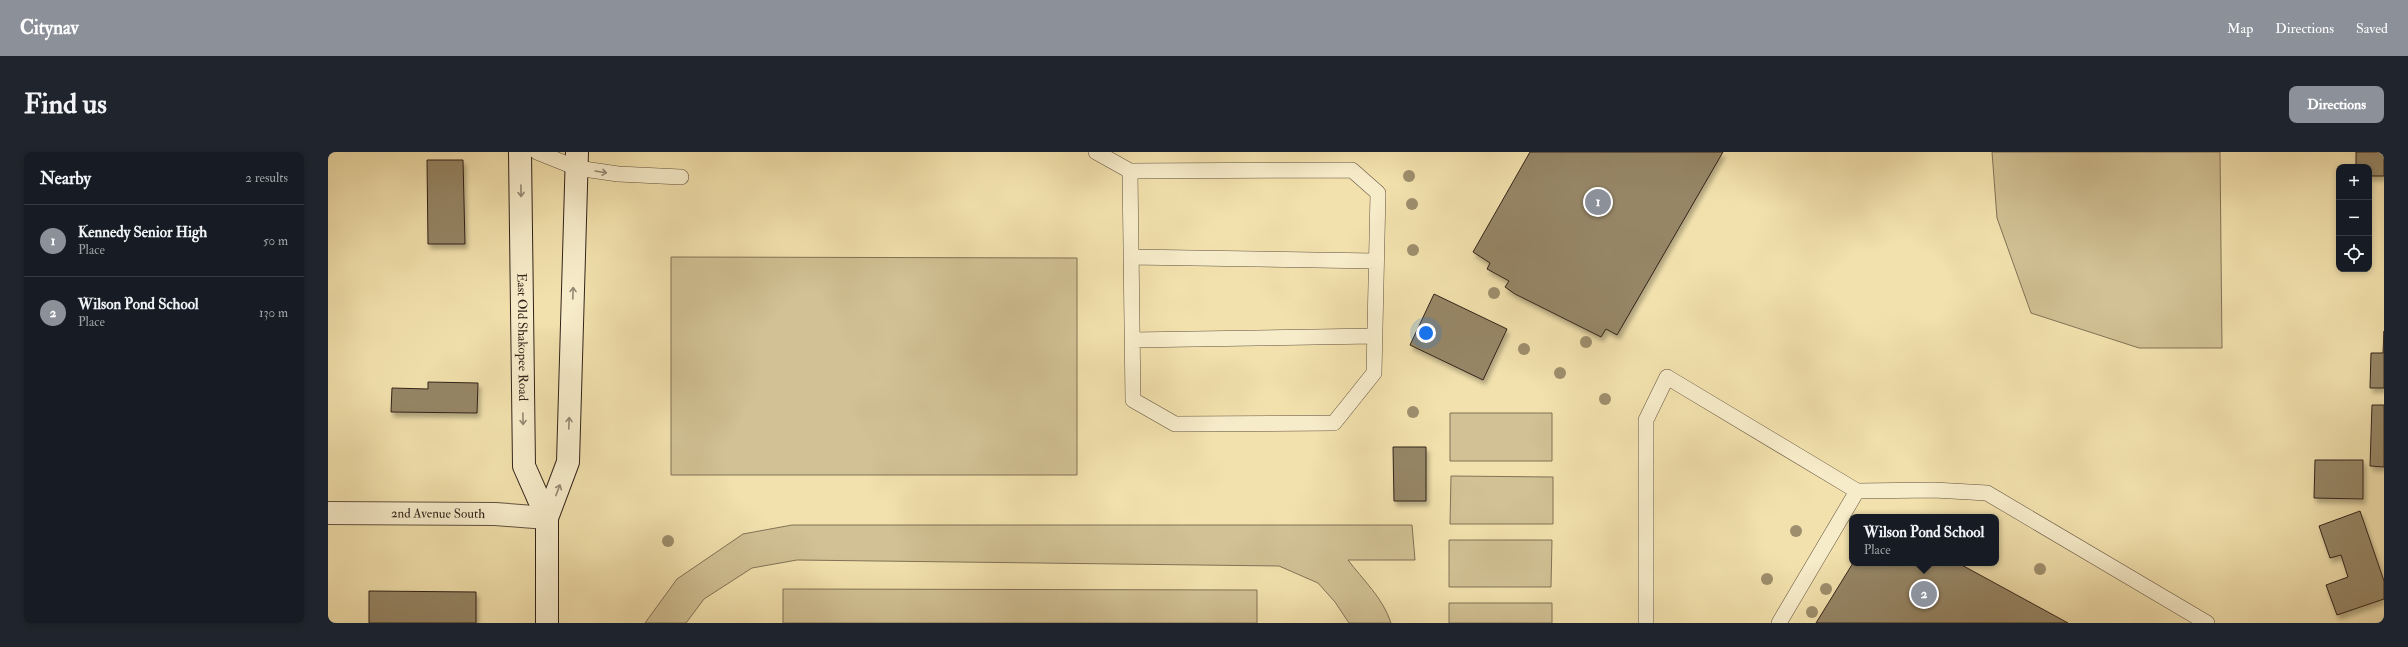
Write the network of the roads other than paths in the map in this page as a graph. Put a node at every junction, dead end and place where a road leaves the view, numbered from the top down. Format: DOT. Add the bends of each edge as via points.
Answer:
graph roads {
  1 [pos="520,152"];
  2 [pos="538,152"];
  3 [pos="1096,152"];
  4 [pos="577,160"];
  5 [pos="1130,171"];
  6 [pos="681,177"];
  7 [pos="1132,257"];
  8 [pos="1376,261"];
  9 [pos="1374,336"];
  10 [pos="1132,340"];
  11 [pos="1857,491"];
  12 [pos="328,513"];
  13 [pos="547,518"];
  14 [pos="547,623"];
  15 [pos="1646,623"];
  16 [pos="1779,623"];
  17 [pos="2207,623"];
  1 -- 13 [label="main road, East Old Shakopee Road, one-way" via="524,466"];
  2 -- 4 [label="lane"];
  3 -- 5 [label="lane"];
  4 -- 6 [label="lane, one-way" via="618,174"];
  13 -- 4 [label="main road, East Old Shakopee Road, one-way" via="568,462"];
  5 -- 7 [label="lane"];
  5 -- 8 [label="lane" via="1352,170 1378,193"];
  7 -- 8 [label="lane"];
  7 -- 10 [label="lane"];
  8 -- 9 [label="lane"];
  9 -- 10 [label="lane"];
  9 -- 10 [label="lane" via="1374,373 1334,423 1175,424 1133,400"];
  11 -- 15 [label="lane" via="1667,377 1646,420"];
  11 -- 16 [label="lane"];
  11 -- 17 [label="lane" via="1934,490 1987,493"];
  12 -- 13 [label="main road, 2nd Avenue South" via="495,514"];
  13 -- 14 [label="main road, East Old Shakopee Road"];
}
